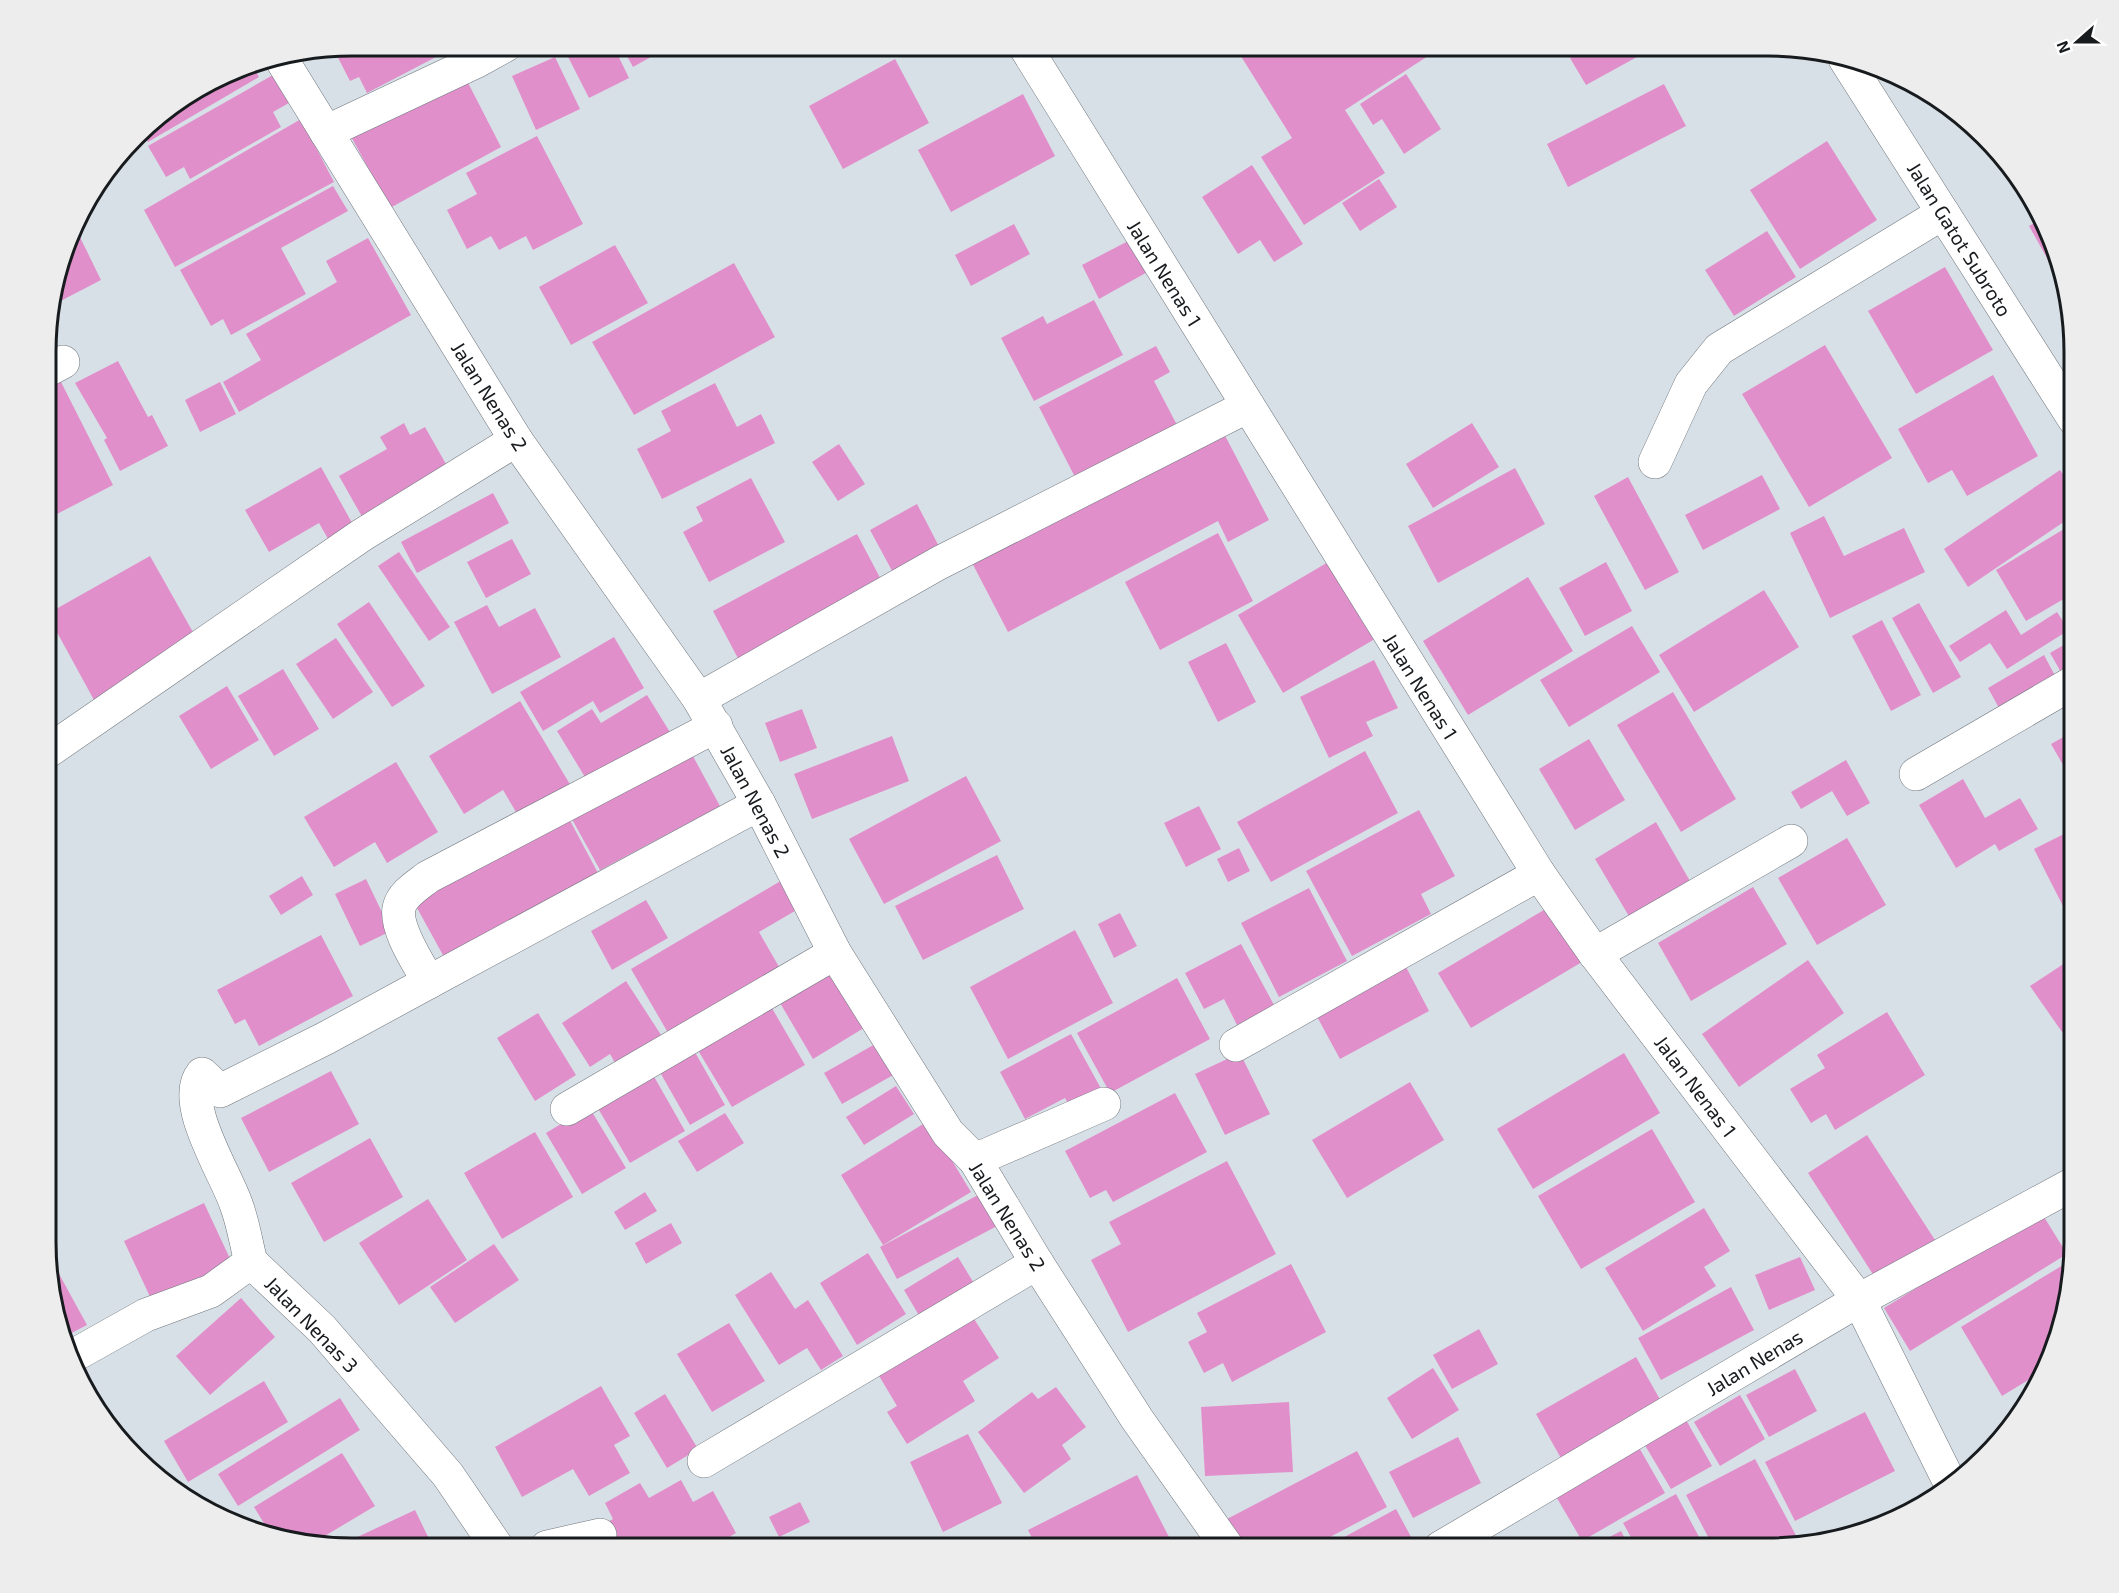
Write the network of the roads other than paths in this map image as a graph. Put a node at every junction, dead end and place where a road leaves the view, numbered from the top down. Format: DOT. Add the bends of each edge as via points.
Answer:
graph roads {
  1 [pos="487,56"];
  2 [pos="1031,56"];
  3 [pos="284,64"];
  4 [pos="1851,68"];
  5 [pos="326,132"];
  6 [pos="1943,213"];
  7 [pos="2064,403"];
  8 [pos="1248,406"];
  9 [pos="516,440"];
  10 [pos="1655,462"];
  11 [pos="2064,688"];
  12 [pos="707,712"];
  13 [pos="56,746"];
  14 [pos="1916,774"];
  15 [pos="759,804"];
  16 [pos="1791,841"];
  17 [pos="1539,874"];
  18 [pos="835,953"];
  19 [pos="1595,954"];
  20 [pos="429,982"];
  21 [pos="1236,1045"];
  22 [pos="1104,1104"];
  23 [pos="567,1109"];
  24 [pos="975,1160"];
  25 [pos="2064,1189"];
  26 [pos="251,1262"];
  27 [pos="1037,1263"];
  28 [pos="1859,1300"];
  29 [pos="77,1353"];
  30 [pos="704,1461"];
  31 [pos="1947,1477"];
  32 [pos="600,1535"];
  33 [pos="491,1538"];
  34 [pos="587,1538"];
  35 [pos="1221,1538"];
  36 [pos="1457,1538"];
  1 -- 5 [label="street"];
  2 -- 8 [label="street, Jalan Nenas 1"];
  3 -- 5 [label="street, Jalan Nenas 2"];
  4 -- 6 [label="street, Jalan Gatot Subroto"];
  5 -- 9 [label="street, Jalan Nenas 2"];
  6 -- 7 [label="street, Jalan Gatot Subroto"];
  6 -- 10 [label="street" via="1719,349 1691,384"];
  8 -- 12 [label="street" via="939,563"];
  8 -- 17 [label="street, Jalan Nenas 1"];
  9 -- 12 [label="street, Jalan Nenas 2"];
  9 -- 13 [label="street" via="362,535"];
  11 -- 14 [label="street"];
  12 -- 15 [label="street, Jalan Nenas 2"];
  12 -- 20 [label="street" via="408,892 399,908 403,934"];
  15 -- 18 [label="street, Jalan Nenas 2"];
  15 -- 20 [label="street"];
  16 -- 19 [label="street"];
  17 -- 19 [label="street, Jalan Nenas 1"];
  17 -- 21 [label="street"];
  18 -- 23 [label="street"];
  18 -- 24 [label="street, Jalan Nenas 2" via="948,1132"];
  19 -- 28 [label="street, Jalan Nenas 1"];
  20 -- 26 [label="street" via="220,1091 202,1074 198,1078 198,1109 236,1203"];
  22 -- 24 [label="street"];
  24 -- 27 [label="street, Jalan Nenas 2"];
  25 -- 28 [label="street, Jalan Nenas"];
  26 -- 29 [label="street, Jalan Nenas 3" via="211,1291 146,1315"];
  26 -- 33 [label="street, Jalan Nenas 3" via="322,1329 441,1466"];
  27 -- 30 [label="street"];
  27 -- 35 [label="street, Jalan Nenas 2" via="1137,1419"];
  28 -- 31 [label="street, Jalan Nenas 1"];
  28 -- 36 [label="street, Jalan Nenas"];
  32 -- 34 [label="street"];
}
